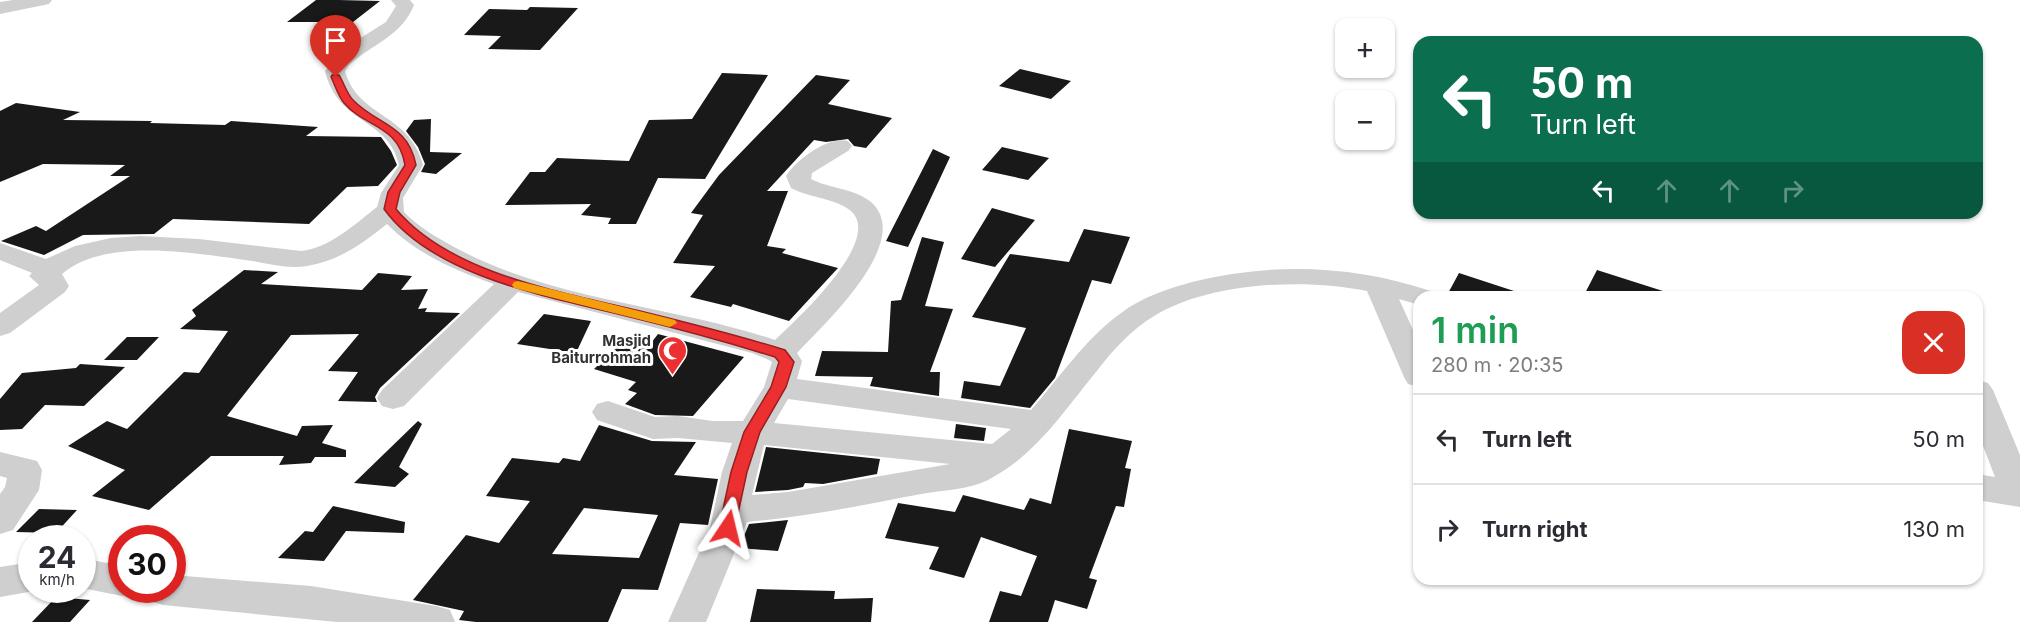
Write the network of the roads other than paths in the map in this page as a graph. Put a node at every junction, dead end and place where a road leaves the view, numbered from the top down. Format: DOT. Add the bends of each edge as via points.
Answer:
graph roads {
  1 [pos="43,0"];
  2 [pos="408,2"];
  3 [pos="0,8"];
  4 [pos="840,146"];
  5 [pos="390,209"];
  6 [pos="0,252"];
  7 [pos="49,270"];
  8 [pos="511,283"];
  9 [pos="1378,284"];
  10 [pos="1413,295"];
  11 [pos="0,327"];
  12 [pos="780,353"];
  13 [pos="1413,363"];
  14 [pos="779,387"];
  15 [pos="393,398"];
  16 [pos="1983,405"];
  17 [pos="608,412"];
  18 [pos="1038,422"];
  19 [pos="752,432"];
  20 [pos="998,457"];
  21 [pos="0,464"];
  22 [pos="1983,488"];
  23 [pos="2019,494"];
  24 [pos="730,510"];
  25 [pos="0,520"];
  26 [pos="18,579"];
  27 [pos="0,582"];
  28 [pos="186,594"];
  29 [pos="301,612"];
  30 [pos="436,622"];
  31 [pos="687,622"];
  1 -- 3 [label="street"];
  2 -- 5 [label="street" via="396,22 344,58 335,71 348,101 394,133 408,151 411,165 394,192"];
  4 -- 12 [label="street" via="802,168 798,176 809,189 848,200 865,210 872,228 867,246 850,276"];
  5 -- 7 [label="street" via="338,247 309,258 194,246 122,244 95,248"];
  5 -- 8 [label="street" via="401,223 442,252"];
  6 -- 7 [label="street"];
  7 -- 11 [label="street" via="43,276 54,281 55,286"];
  8 -- 12 [label="street"];
  8 -- 15 [label="street"];
  9 -- 10 [label="street"];
  9 -- 13 [label="street"];
  9 -- 18 [label="street" via="1309,277 1269,278 1230,283 1156,303 1137,313 1111,336"];
  12 -- 14 [label="street" via="787,362"];
  14 -- 18 [label="street"];
  14 -- 19 [label="street"];
  16 -- 23 [label="street"];
  17 -- 19 [label="street" via="653,428"];
  18 -- 20 [label="street"];
  19 -- 20 [label="street"];
  19 -- 24 [label="street"];
  20 -- 24 [label="street" via="975,472 953,478 788,506"];
  21 -- 25 [label="street" via="26,470 22,490"];
  22 -- 23 [label="street"];
  24 -- 31 [label="street" via="728,528"];
  26 -- 27 [label="street"];
  28 -- 29 [label="street"];
  29 -- 30 [label="street"];
}
